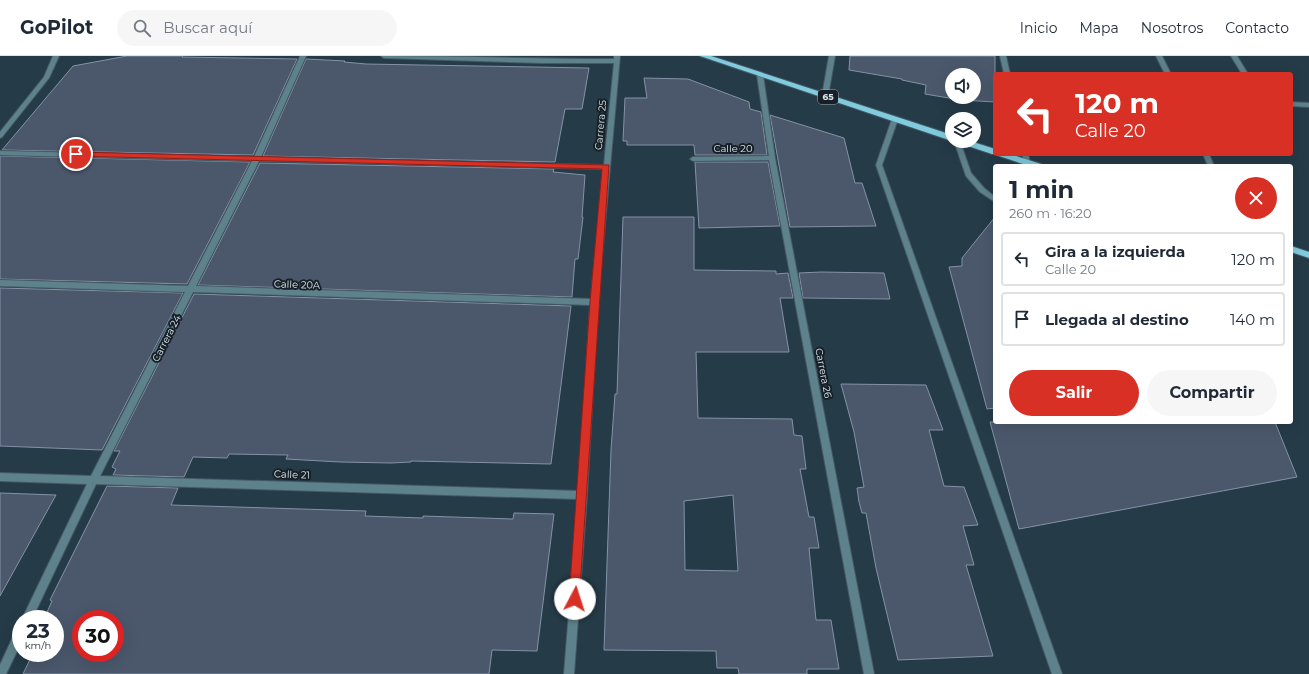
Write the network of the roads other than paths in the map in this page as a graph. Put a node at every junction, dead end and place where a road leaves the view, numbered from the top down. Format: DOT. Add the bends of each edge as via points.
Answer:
graph roads {
  1 [pos="56,56"];
  2 [pos="303,56"];
  3 [pos="384,56"];
  4 [pos="704,56"];
  5 [pos="832,56"];
  6 [pos="1003,56"];
  7 [pos="1159,56"];
  8 [pos="1234,56"];
  9 [pos="616,59"];
  10 [pos="1007,72"];
  11 [pos="1167,72"];
  12 [pos="1243,72"];
  13 [pos="760,75"];
  14 [pos="825,96"];
  15 [pos="1293,104"];
  16 [pos="1309,105"];
  17 [pos="895,119"];
  18 [pos="0,136"];
  19 [pos="945,136"];
  20 [pos="981,147"];
  21 [pos="959,148"];
  22 [pos="993,151"];
  23 [pos="0,153"];
  24 [pos="1014,156"];
  25 [pos="256,158"];
  26 [pos="693,158"];
  27 [pos="772,158"];
  28 [pos="1026,158"];
  29 [pos="1035,164"];
  30 [pos="606,167"];
  31 [pos="993,198"];
  32 [pos="1293,250"];
  33 [pos="1309,255"];
  34 [pos="0,283"];
  35 [pos="191,290"];
  36 [pos="594,302"];
  37 [pos="0,477"];
  38 [pos="94,479"];
  39 [pos="583,495"];
  40 [pos="31,610"];
  41 [pos="12,651"];
  42 [pos="1,674"];
  43 [pos="569,674"];
  44 [pos="869,674"];
  45 [pos="1057,674"];
  1 -- 18 [label="street" via="47,77"];
  2 -- 25 [label="street, Carrera 24"];
  3 -- 9 [label="street" via="543,61"];
  4 -- 13 [label="main road, 65"];
  5 -- 14 [label="street"];
  6 -- 10 [label="street"];
  7 -- 11 [label="street"];
  8 -- 12 [label="street"];
  9 -- 30 [label="street, Carrera 25"];
  13 -- 14 [label="main road, 65"];
  13 -- 27 [label="street, Carrera 26"];
  14 -- 17 [label="main road, 65"];
  15 -- 16 [label="street"];
  17 -- 19 [label="main road, 65"];
  17 -- 45 [label="street" via="879,165"];
  20 -- 22 [label="main road"];
  21 -- 31 [label="street" via="968,174"];
  23 -- 25 [label="street"];
  24 -- 28 [label="main road"];
  25 -- 30 [label="street"];
  25 -- 35 [label="street, Carrera 24"];
  26 -- 27 [label="street, Calle 20"];
  27 -- 44 [label="street, Carrera 26"];
  28 -- 29 [label="main road"];
  30 -- 36 [label="street, Carrera 25"];
  32 -- 33 [label="main road"];
  34 -- 35 [label="street, Calle 20A"];
  35 -- 36 [label="street, Calle 20A"];
  35 -- 38 [label="street, Carrera 24"];
  36 -- 39 [label="street, Carrera 25"];
  37 -- 38 [label="street, Calle 21"];
  38 -- 39 [label="street, Calle 21"];
  38 -- 40 [label="street, Carrera 24"];
  39 -- 43 [label="street, Carrera 25"];
  41 -- 42 [label="street"];
}
